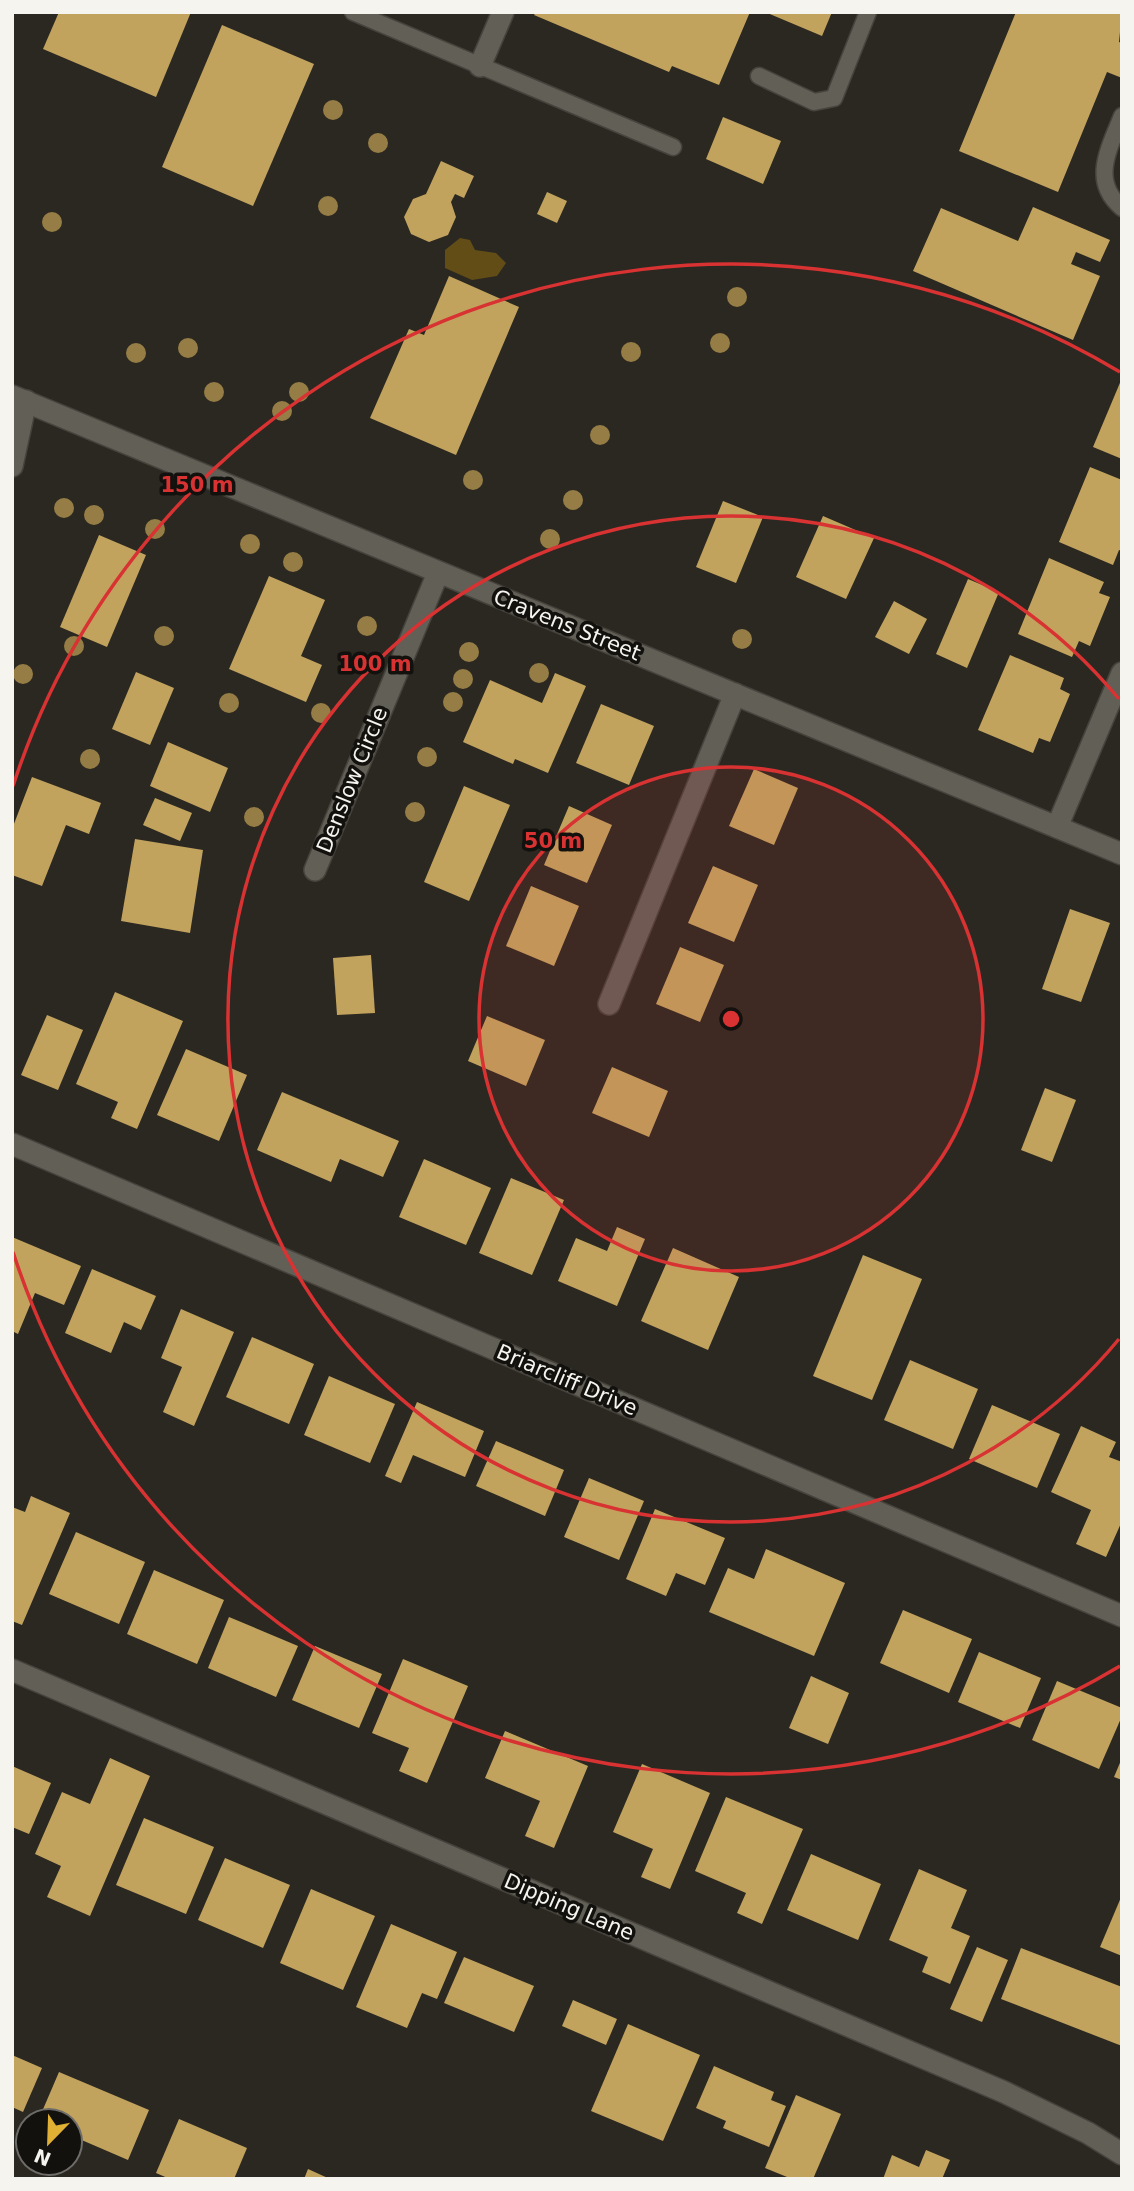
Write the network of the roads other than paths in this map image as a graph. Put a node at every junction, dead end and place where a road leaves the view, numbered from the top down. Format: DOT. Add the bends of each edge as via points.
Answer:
graph roads {
  1 [pos="353,12"];
  2 [pos="503,12"];
  3 [pos="868,12"];
  4 [pos="480,66"];
  5 [pos="759,76"];
  6 [pos="1122,116"];
  7 [pos="673,147"];
  8 [pos="1122,208"];
  9 [pos="19,398"];
  10 [pos="12,466"];
  11 [pos="438,573"];
  12 [pos="1122,673"];
  13 [pos="735,694"];
  14 [pos="1057,827"];
  15 [pos="1122,854"];
  16 [pos="315,870"];
  17 [pos="609,1004"];
  18 [pos="12,1144"];
  19 [pos="1122,1616"];
  20 [pos="12,1670"];
  21 [pos="1122,2154"];
  1 -- 4 [label="lane"];
  2 -- 4 [label="street"];
  3 -- 5 [label="lane" via="834,98 814,102"];
  4 -- 7 [label="lane"];
  6 -- 8 [label="lane" via="1102,168 1106,190"];
  9 -- 10 [label="street"];
  9 -- 11 [label="street, Cravens Street"];
  11 -- 13 [label="street, Cravens Street"];
  11 -- 16 [label="street, Denslow Circle"];
  12 -- 14 [label="street"];
  13 -- 14 [label="street, Cravens Street"];
  13 -- 17 [label="street"];
  14 -- 15 [label="street, Cravens Street"];
  18 -- 19 [label="street, Briarcliff Drive"];
  20 -- 21 [label="street, Dipping Lane" via="1004,2092"];
}
